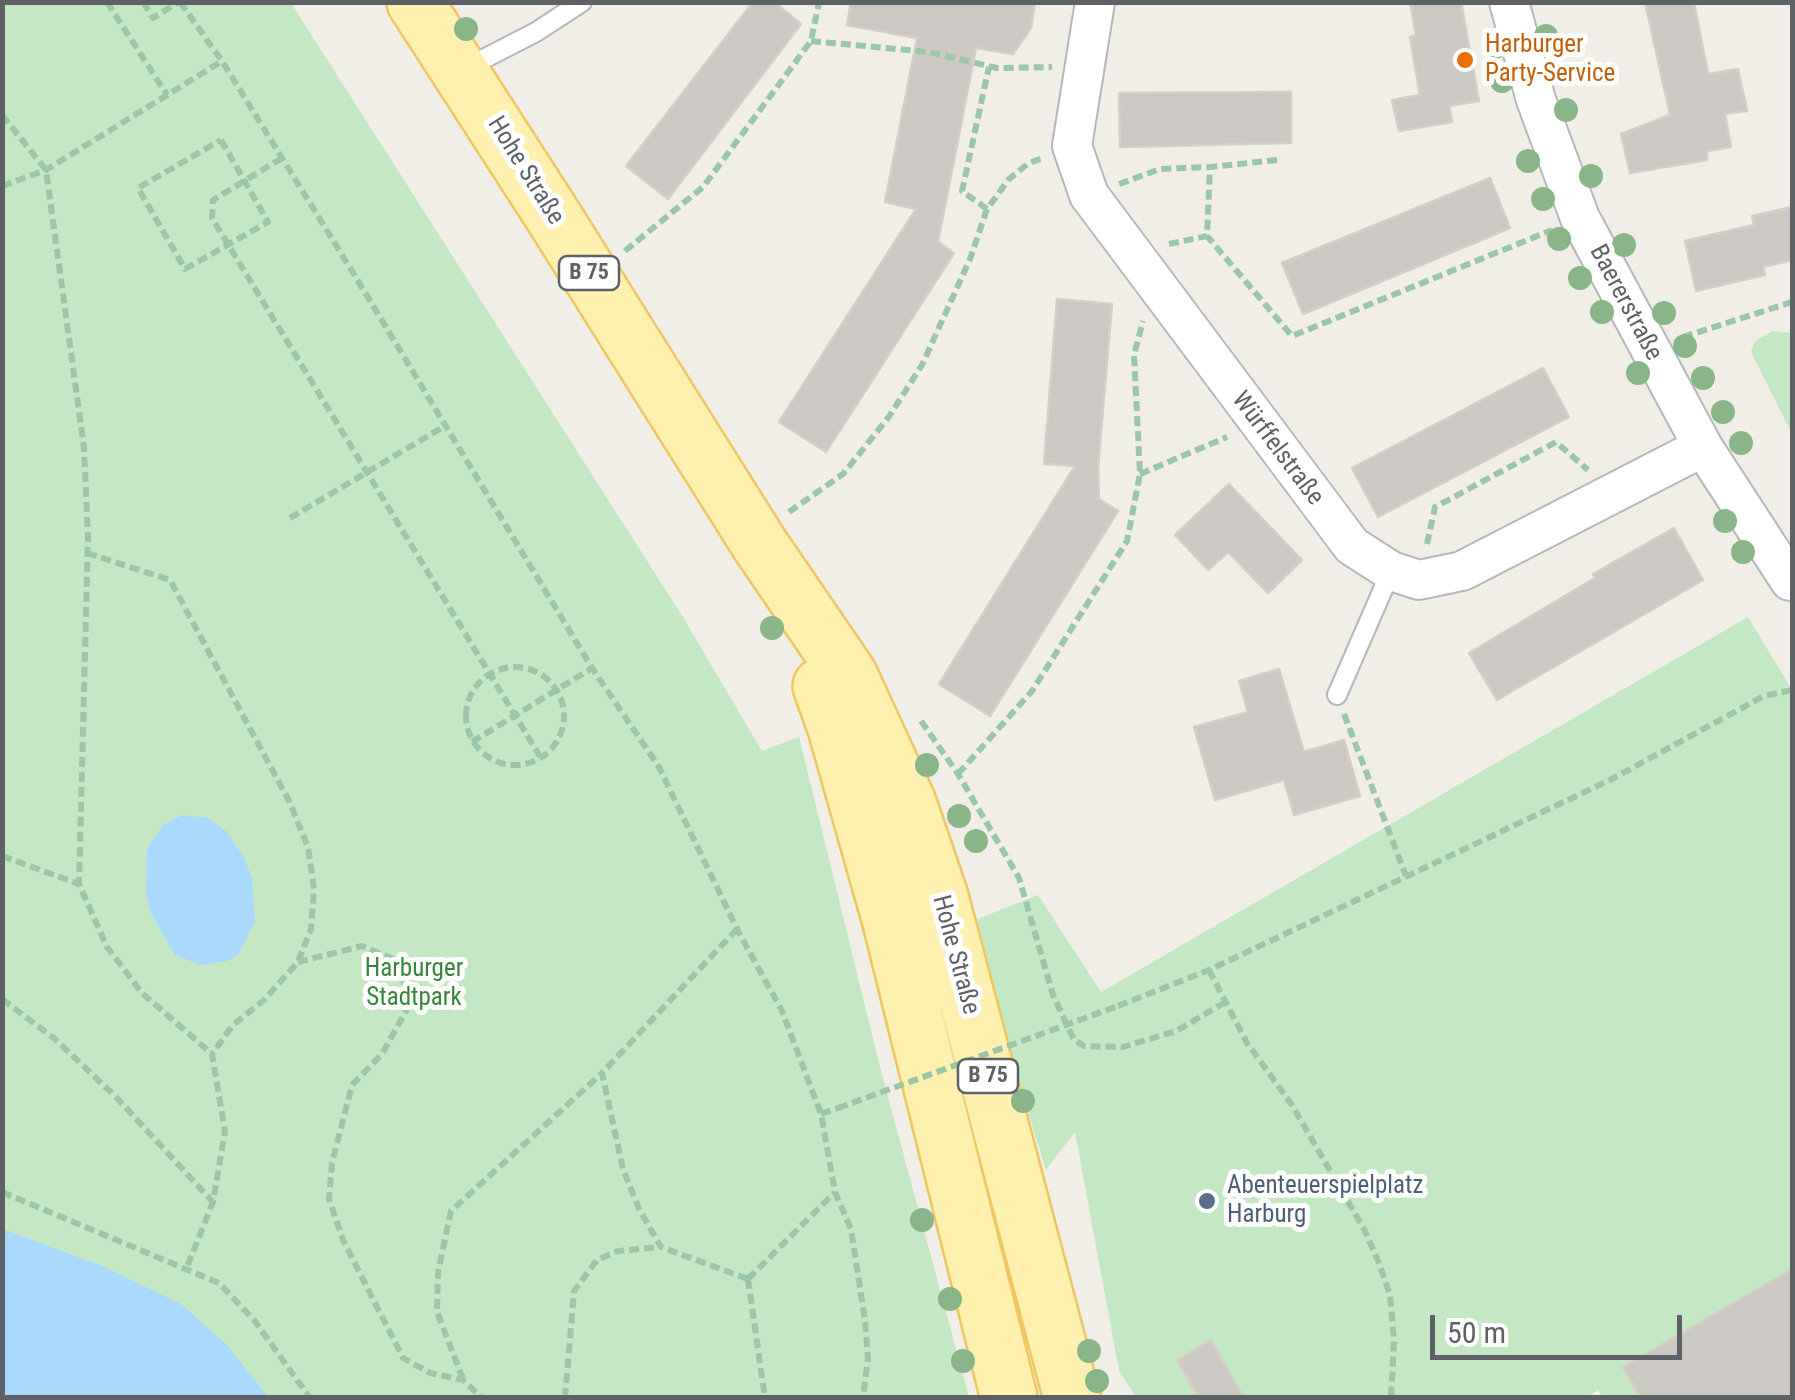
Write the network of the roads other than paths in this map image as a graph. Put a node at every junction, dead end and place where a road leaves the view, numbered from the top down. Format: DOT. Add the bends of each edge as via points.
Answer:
graph roads {
  1 [pos="414,2"];
  2 [pos="582,2"];
  3 [pos="1095,2"];
  4 [pos="1510,2"];
  5 [pos="461,71"];
  6 [pos="1703,447"];
  7 [pos="775,528"];
  8 [pos="1405,575"];
  9 [pos="1790,581"];
  10 [pos="1337,695"];
  11 [pos="1009,1398"];
  12 [pos="1072,1398"];
  1 -- 5 [label="main road, Hohe Straße / B 75"];
  2 -- 5 [label="lane"];
  3 -- 8 [label="street, Würffelstraße" via="1072,146 1089,195 1352,546"];
  4 -- 6 [label="street, Baererstraße" via="1536,100 1580,218"];
  5 -- 7 [label="main road, Hohe Straße / B 75"];
  6 -- 8 [label="street" via="1462,571"];
  6 -- 9 [label="street, Baererstraße"];
  7 -- 11 [label="main road, Hohe Straße / B 75" via="891,922"];
  7 -- 12 [label="main road, Hohe Straße / B 75" via="908,803 940,896"];
  8 -- 10 [label="lane"];
}
